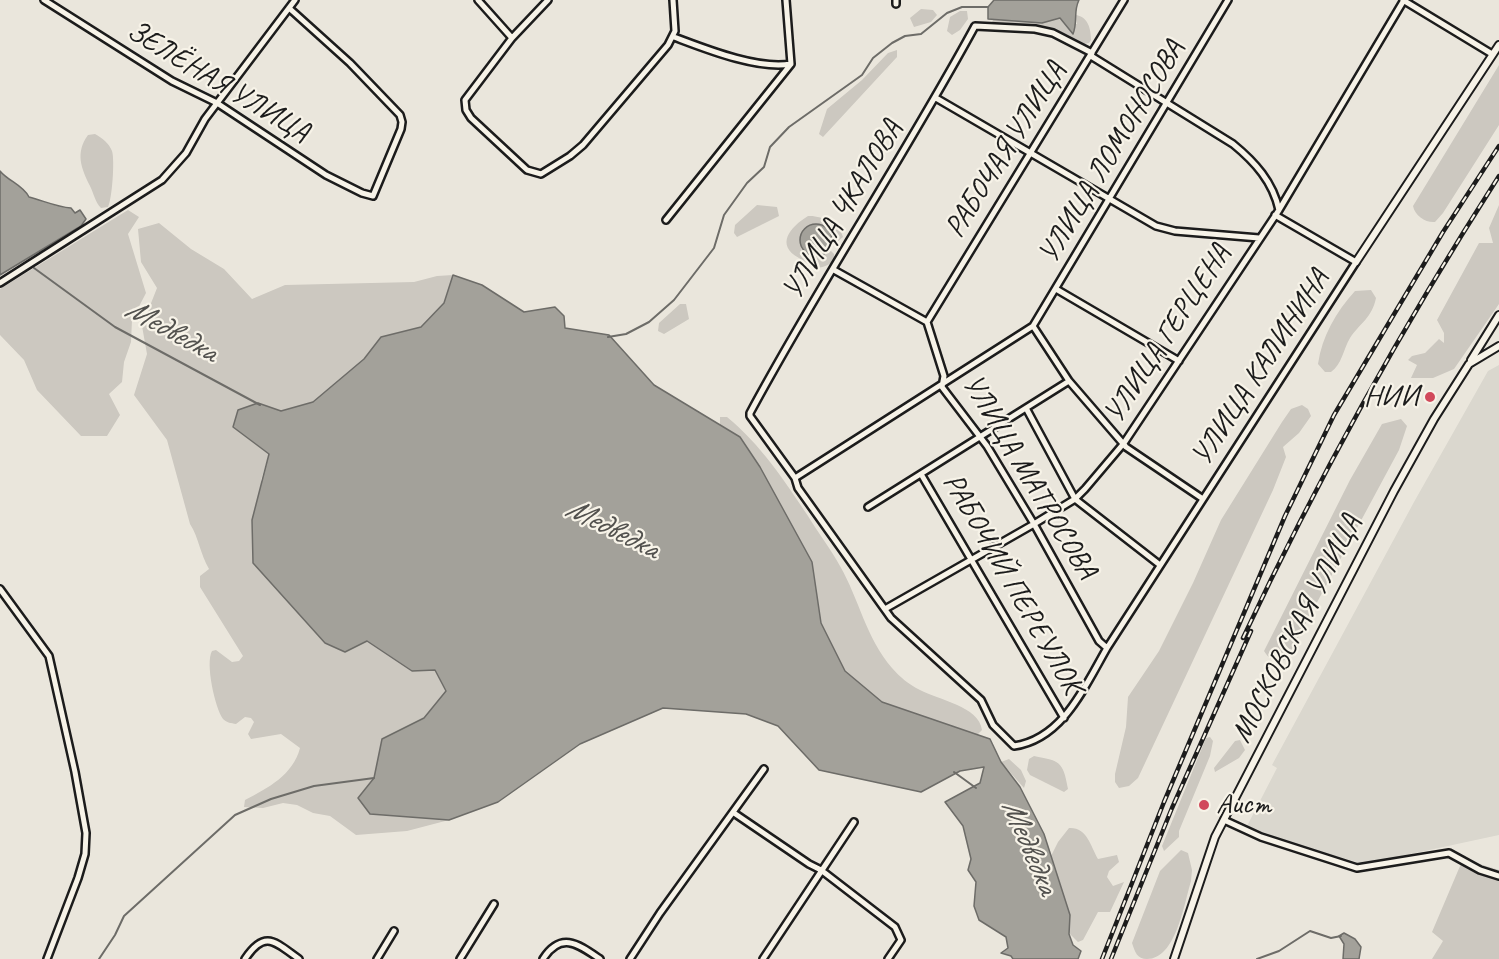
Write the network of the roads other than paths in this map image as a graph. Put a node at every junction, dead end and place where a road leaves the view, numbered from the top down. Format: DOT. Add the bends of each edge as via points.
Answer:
graph roads {
  1 [pos="44,0"];
  2 [pos="295,0"];
  3 [pos="478,0"];
  4 [pos="548,0"];
  5 [pos="673,0"];
  6 [pos="786,0"];
  7 [pos="1124,0"];
  8 [pos="1228,0"];
  9 [pos="1404,0"];
  10 [pos="289,8"];
  11 [pos="512,38"];
  12 [pos="674,38"];
  13 [pos="1499,45"];
  14 [pos="1092,54"];
  15 [pos="1492,54"];
  16 [pos="791,64"];
  17 [pos="936,98"];
  18 [pos="217,103"];
  19 [pos="1167,104"];
  20 [pos="1029,154"];
  21 [pos="1108,200"];
  22 [pos="1277,213"];
  23 [pos="666,220"];
  24 [pos="1259,238"];
  25 [pos="1356,262"];
  26 [pos="834,270"];
  27 [pos="0,283"];
  28 [pos="1056,289"];
  29 [pos="1499,315"];
  30 [pos="927,322"];
  31 [pos="1033,326"];
  32 [pos="1499,346"];
  33 [pos="1179,360"];
  34 [pos="1469,363"];
  35 [pos="1069,381"];
  36 [pos="943,382"];
  37 [pos="1026,408"];
  38 [pos="978,437"];
  39 [pos="1124,443"];
  40 [pos="921,474"];
  41 [pos="795,478"];
  42 [pos="1076,499"];
  43 [pos="1203,499"];
  44 [pos="868,507"];
  45 [pos="1034,524"];
  46 [pos="971,560"];
  47 [pos="1160,565"];
  48 [pos="0,589"];
  49 [pos="885,609"];
  50 [pos="1107,648"];
  51 [pos="1064,718"];
  52 [pos="764,769"];
  53 [pos="734,813"];
  54 [pos="1224,820"];
  55 [pos="855,822"];
  56 [pos="821,870"];
  57 [pos="1499,876"];
  58 [pos="494,904"];
  59 [pos="394,931"];
  60 [pos="47,959"];
  61 [pos="245,959"];
  62 [pos="299,959"];
  63 [pos="377,959"];
  64 [pos="460,959"];
  65 [pos="543,959"];
  66 [pos="600,959"];
  67 [pos="630,959"];
  68 [pos="763,959"];
  69 [pos="888,959"];
  70 [pos="1174,959"];
  1 -- 18 [label="street, ЗЕЛЁНАЯ УЛИЦА" via="172,81"];
  2 -- 10 [label="street"];
  3 -- 11 [label="street"];
  4 -- 11 [label="street"];
  5 -- 12 [label="street"];
  6 -- 16 [label="street"];
  7 -- 14 [label="street, РАБОЧАЯ УЛИЦА"];
  8 -- 19 [label="street, УЛИЦА ЛОМОНОСОВА"];
  9 -- 15 [label="street"];
  9 -- 22 [label="street, УЛИЦА ГЕРЦЕНА"];
  10 -- 18 [label="street"];
  10 -- 18 [label="street, ЗЕЛЁНАЯ УЛИЦА" via="400,115 401,129 373,196 326,175"];
  11 -- 12 [label="street" via="465,100 466,110 527,170 541,174 583,145"];
  12 -- 16 [label="street" via="759,63 778,67"];
  13 -- 15 [label="street, УЛИЦА КАЛИНИНА"];
  14 -- 17 [label="street, УЛИЦА ЧКАЛОВА" via="1053,33 975,26"];
  14 -- 19 [label="street"];
  14 -- 20 [label="street, РАБОЧАЯ УЛИЦА"];
  15 -- 25 [label="street, УЛИЦА КАЛИНИНА"];
  16 -- 23 [label="street"];
  17 -- 20 [label="street"];
  17 -- 26 [label="street, УЛИЦА ЧКАЛОВА"];
  18 -- 27 [label="street" via="186,153 162,180"];
  19 -- 21 [label="street, УЛИЦА ЛОМОНОСОВА"];
  19 -- 22 [label="street" via="1246,154 1267,180"];
  20 -- 21 [label="street"];
  20 -- 30 [label="street, РАБОЧАЯ УЛИЦА"];
  21 -- 24 [label="street" via="1164,229"];
  21 -- 28 [label="street, УЛИЦА ЛОМОНОСОВА"];
  22 -- 24 [label="street, УЛИЦА ГЕРЦЕНА"];
  22 -- 25 [label="street"];
  24 -- 33 [label="street, УЛИЦА ГЕРЦЕНА"];
  25 -- 43 [label="street, УЛИЦА КАЛИНИНА"];
  26 -- 30 [label="street"];
  26 -- 41 [label="street, УЛИЦА ЧКАЛОВА" via="777,363 750,416"];
  28 -- 31 [label="street, УЛИЦА ЛОМОНОСОВА"];
  28 -- 33 [label="street"];
  29 -- 34 [label="street"];
  30 -- 36 [label="street, УЛИЦА МАТРОСОВА"];
  31 -- 35 [label="street"];
  31 -- 36 [label="street"];
  32 -- 34 [label="street, МОСКОВСКАЯ УЛИЦА"];
  33 -- 39 [label="street, УЛИЦА ГЕРЦЕНА"];
  34 -- 54 [label="street, МОСКОВСКАЯ УЛИЦА" via="1394,491"];
  35 -- 37 [label="street"];
  35 -- 39 [label="street"];
  36 -- 38 [label="street, УЛИЦА МАТРОСОВА" via="942,387"];
  36 -- 41 [label="street"];
  37 -- 38 [label="street"];
  37 -- 42 [label="street"];
  38 -- 40 [label="street"];
  38 -- 45 [label="street, УЛИЦА МАТРОСОВА"];
  39 -- 42 [label="street, УЛИЦА ГЕРЦЕНА"];
  39 -- 43 [label="street" via="1131,452"];
  40 -- 44 [label="street"];
  40 -- 46 [label="street, РАБОЧИЙ ПЕРЕУЛОК"];
  41 -- 49 [label="street" via="798,488"];
  42 -- 45 [label="street, УЛИЦА ГЕРЦЕНА"];
  42 -- 47 [label="street"];
  43 -- 47 [label="street, УЛИЦА КАЛИНИНА"];
  45 -- 46 [label="street, УЛИЦА ГЕРЦЕНА"];
  45 -- 50 [label="street, УЛИЦА МАТРОСОВА" via="1099,641"];
  46 -- 49 [label="street, УЛИЦА ГЕРЦЕНА"];
  46 -- 51 [label="street, РАБОЧИЙ ПЕРЕУЛОК"];
  47 -- 50 [label="street, УЛИЦА КАЛИНИНА"];
  48 -- 60 [label="street" via="49,656 86,833 78,878"];
  49 -- 51 [label="street" via="981,700 993,724 1014,746 1033,740"];
  50 -- 51 [label="street, УЛИЦА КАЛИНИНА"];
  52 -- 53 [label="street"];
  53 -- 56 [label="street"];
  53 -- 67 [label="street"];
  54 -- 57 [label="street" via="1261,837 1357,868 1449,853"];
  54 -- 70 [label="street, МОСКОВСКАЯ УЛИЦА"];
  55 -- 56 [label="street"];
  56 -- 68 [label="street"];
  56 -- 69 [label="street" via="900,933 899,945"];
  58 -- 64 [label="street"];
  59 -- 63 [label="street"];
  61 -- 62 [label="street" via="257,944 270,940"];
  65 -- 66 [label="street" via="549,950 569,942"];
}
